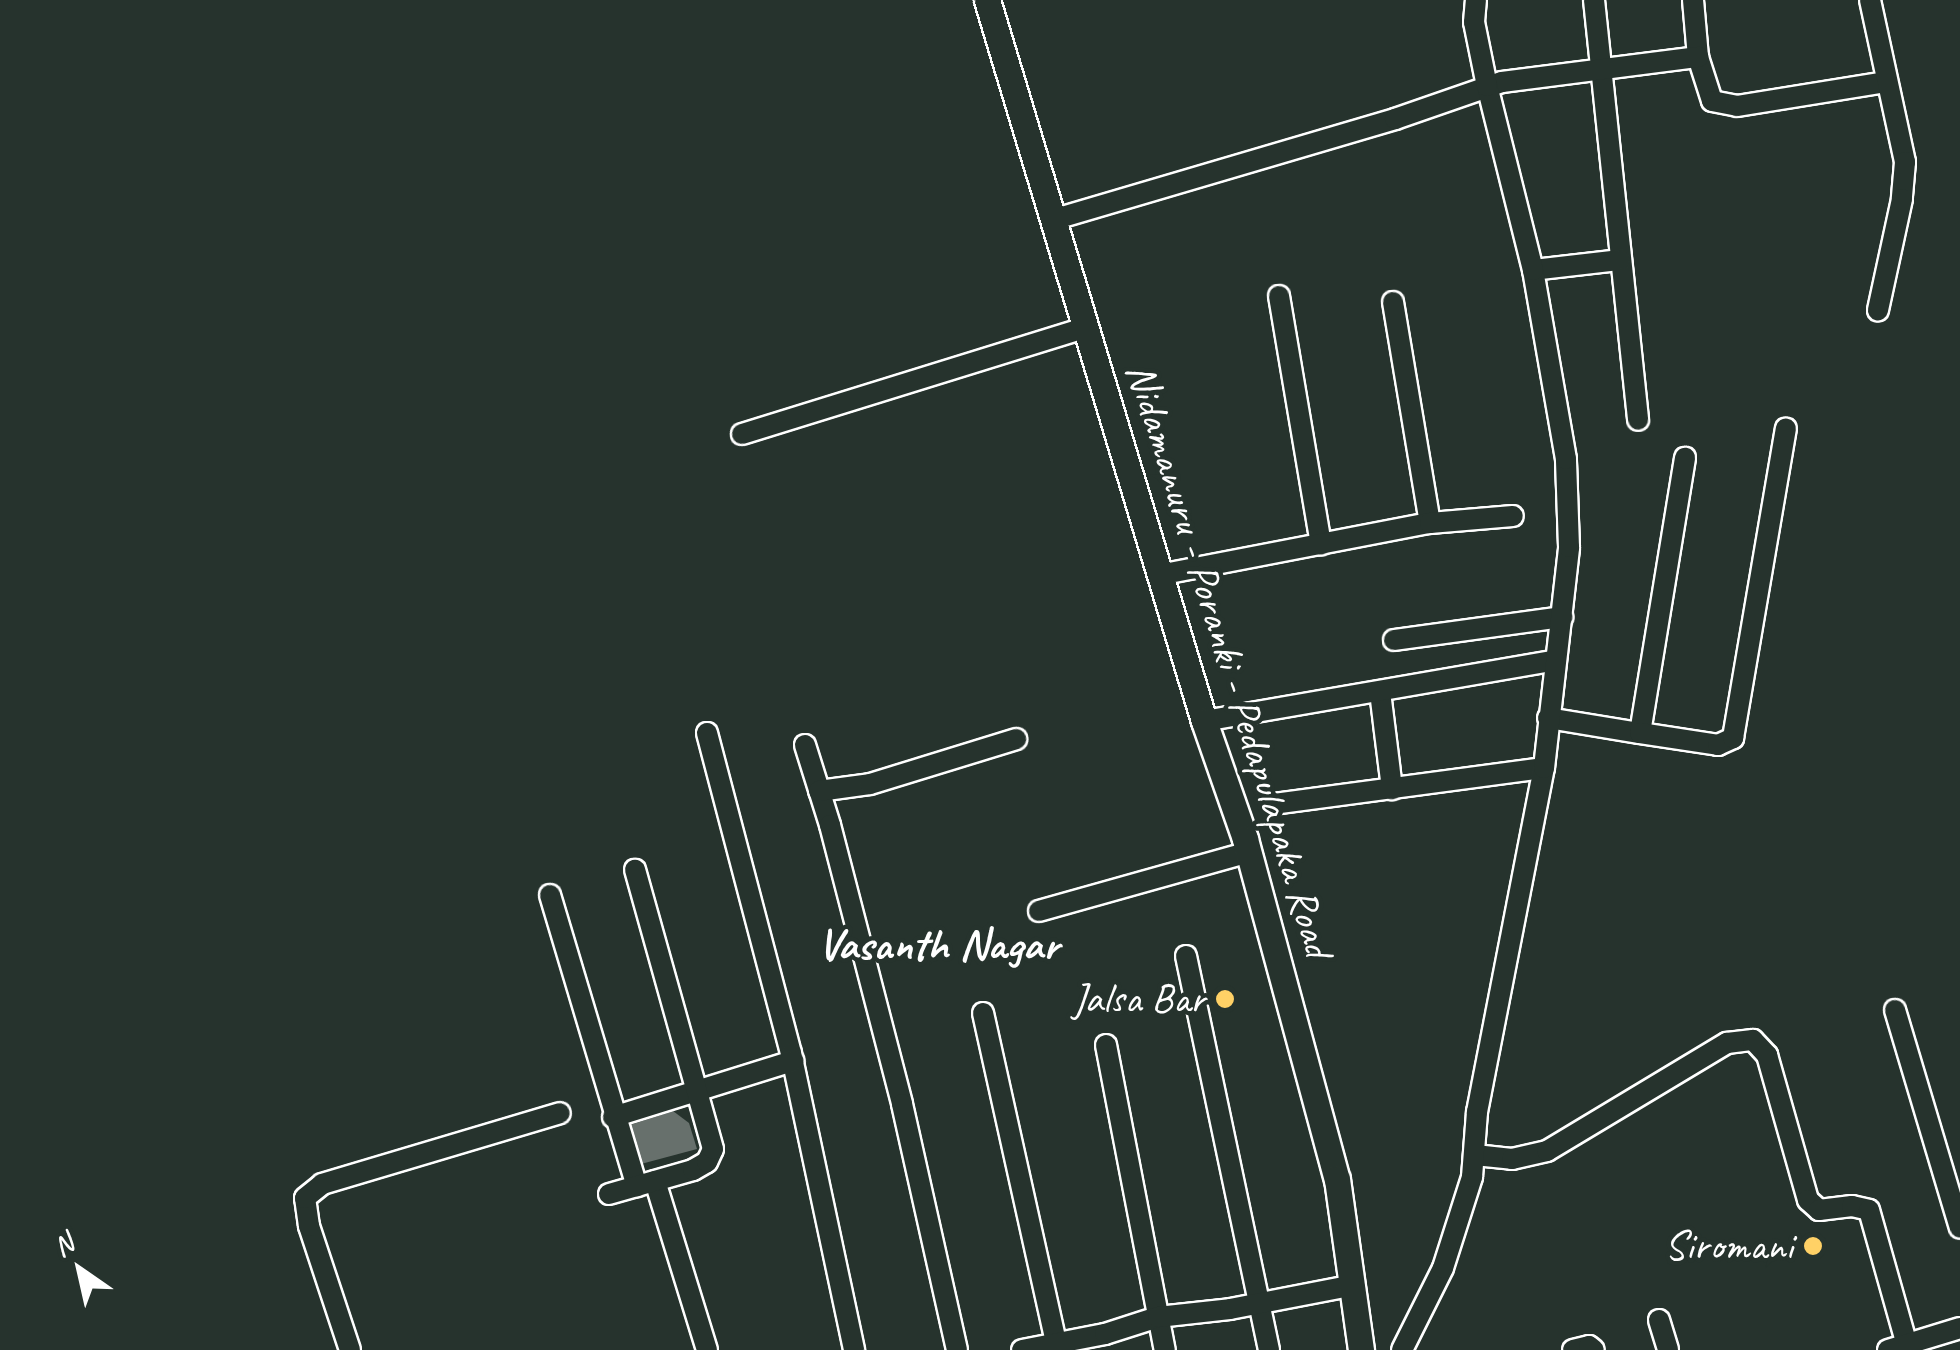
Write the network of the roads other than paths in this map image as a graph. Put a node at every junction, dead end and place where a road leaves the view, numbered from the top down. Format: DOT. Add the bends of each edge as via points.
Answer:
graph roads {
  1 [pos="987,0"];
  2 [pos="1476,0"];
  3 [pos="1594,0"];
  4 [pos="1693,0"];
  5 [pos="1870,0"];
  6 [pos="1698,57"];
  7 [pos="1604,67"];
  8 [pos="1886,82"];
  9 [pos="1487,86"];
  10 [pos="1052,220"];
  11 [pos="1619,260"];
  12 [pos="1532,270"];
  13 [pos="1279,296"];
  14 [pos="1392,302"];
  15 [pos="1878,310"];
  16 [pos="1087,327"];
  17 [pos="1638,420"];
  18 [pos="1786,428"];
  19 [pos="742,434"];
  20 [pos="1685,458"];
  21 [pos="1513,516"];
  22 [pos="1430,523"];
  23 [pos="1321,544"];
  24 [pos="1164,574"];
  25 [pos="1562,616"];
  26 [pos="1394,640"];
  27 [pos="1556,660"];
  28 [pos="1380,692"];
  29 [pos="1548,718"];
  30 [pos="1204,722"];
  31 [pos="707,733"];
  32 [pos="1640,734"];
  33 [pos="1016,739"];
  34 [pos="805,745"];
  35 [pos="1544,768"];
  36 [pos="1392,789"];
  37 [pos="819,790"];
  38 [pos="1273,804"];
  39 [pos="1249,852"];
  40 [pos="634,870"];
  41 [pos="550,895"];
  42 [pos="1038,911"];
  43 [pos="1186,956"];
  44 [pos="1894,1010"];
  45 [pos="983,1013"];
  46 [pos="1106,1045"];
  47 [pos="793,1061"];
  48 [pos="698,1092"];
  49 [pos="560,1114"];
  50 [pos="613,1117"];
  51 [pos="1476,1155"];
  52 [pos="646,1183"];
  53 [pos="609,1194"];
  54 [pos="1960,1228"];
  55 [pos="1350,1286"];
  56 [pos="1260,1304"];
  57 [pos="1158,1317"];
  58 [pos="1660,1320"];
  59 [pos="1960,1328"];
  60 [pos="1057,1347"];
  61 [pos="1898,1347"];
  62 [pos="350,1350"];
  63 [pos="707,1350"];
  64 [pos="854,1350"];
  65 [pos="957,1350"];
  66 [pos="1022,1350"];
  67 [pos="1165,1350"];
  68 [pos="1269,1350"];
  69 [pos="1361,1350"];
  70 [pos="1402,1350"];
  71 [pos="1573,1350"];
  72 [pos="1594,1350"];
  73 [pos="1668,1350"];
  1 -- 10 [label="main road, Nidamanuru - Poranki - Pedapulapaka Road"];
  2 -- 9 [label="street"];
  3 -- 7 [label="street"];
  4 -- 6 [label="street"];
  5 -- 8 [label="street"];
  6 -- 7 [label="street"];
  6 -- 8 [label="street" via="1712,101 1737,106"];
  7 -- 9 [label="street"];
  7 -- 11 [label="street"];
  8 -- 15 [label="street" via="1904,162"];
  9 -- 10 [label="street"];
  9 -- 12 [label="street"];
  10 -- 16 [label="main road, Nidamanuru - Poranki - Pedapulapaka Road"];
  11 -- 12 [label="street"];
  11 -- 17 [label="street"];
  12 -- 25 [label="street" via="1566,458 1569,547"];
  13 -- 23 [label="street"];
  14 -- 22 [label="street"];
  16 -- 19 [label="street"];
  16 -- 24 [label="main road, Nidamanuru - Poranki - Pedapulapaka Road"];
  18 -- 32 [label="street" via="1733,738 1718,745"];
  20 -- 32 [label="street"];
  21 -- 22 [label="street"];
  22 -- 23 [label="street"];
  23 -- 24 [label="street"];
  24 -- 30 [label="main road, Nidamanuru - Poranki - Pedapulapaka Road"];
  25 -- 26 [label="street"];
  25 -- 27 [label="street"];
  27 -- 28 [label="street"];
  27 -- 29 [label="street"];
  28 -- 30 [label="street"];
  28 -- 36 [label="street"];
  29 -- 32 [label="street"];
  29 -- 35 [label="street"];
  30 -- 39 [label="main road, Nidamanuru - Poranki - Pedapulapaka Road"];
  31 -- 47 [label="street"];
  33 -- 37 [label="street" via="870,784"];
  34 -- 37 [label="street"];
  35 -- 36 [label="street"];
  35 -- 51 [label="street" via="1478,1112"];
  36 -- 38 [label="street"];
  37 -- 65 [label="street" via="902,1104"];
  39 -- 42 [label="street"];
  39 -- 55 [label="main road, Nidamanuru - Poranki - Pedapulapaka Road" via="1337,1179"];
  40 -- 48 [label="street"];
  41 -- 50 [label="street"];
  43 -- 56 [label="street"];
  44 -- 54 [label="street"];
  45 -- 60 [label="street"];
  46 -- 57 [label="street"];
  47 -- 48 [label="street"];
  47 -- 64 [label="street"];
  48 -- 50 [label="street"];
  48 -- 52 [label="street" via="710,1158"];
  49 -- 62 [label="street" via="322,1184 305,1198"];
  50 -- 52 [label="street"];
  51 -- 61 [label="street" via="1512,1159 1547,1150 1727,1043 1753,1040 1767,1055 1808,1200 1819,1210 1870,1210"];
  51 -- 70 [label="street" via="1459,1224"];
  52 -- 53 [label="street"];
  52 -- 63 [label="street"];
  55 -- 56 [label="street"];
  55 -- 69 [label="main road, Nidamanuru - Poranki - Pedapulapaka Road"];
  56 -- 57 [label="street"];
  56 -- 68 [label="street"];
  57 -- 60 [label="street"];
  57 -- 67 [label="street"];
  58 -- 73 [label="street"];
  59 -- 61 [label="street"];
  60 -- 66 [label="street"];
  71 -- 72 [label="street"];
}
